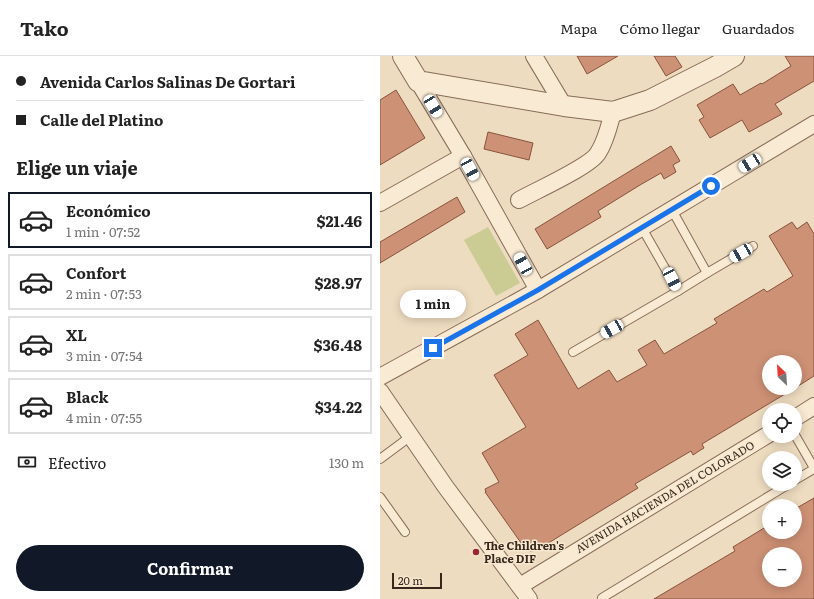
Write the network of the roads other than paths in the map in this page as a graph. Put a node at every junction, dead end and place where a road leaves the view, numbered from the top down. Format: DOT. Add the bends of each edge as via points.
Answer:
graph roads {
  1 [pos="403,56"];
  2 [pos="534,56"];
  3 [pos="734,56"];
  4 [pos="712,62"];
  5 [pos="418,81"];
  6 [pos="564,106"];
  7 [pos="613,112"];
  8 [pos="814,124"];
  9 [pos="463,156"];
  10 [pos="519,200"];
  11 [pos="380,203"];
  12 [pos="672,210"];
  13 [pos="642,228"];
  14 [pos="753,246"];
  15 [pos="707,273"];
  16 [pos="538,290"];
  17 [pos="678,291"];
  18 [pos="573,352"];
  19 [pos="380,377"];
  20 [pos="380,390"];
  21 [pos="814,406"];
  22 [pos="802,414"];
  23 [pos="411,436"];
  24 [pos="762,438"];
  25 [pos="800,443"];
  26 [pos="380,459"];
  27 [pos="814,468"];
  28 [pos="802,476"];
  29 [pos="778,491"];
  30 [pos="380,498"];
  31 [pos="405,532"];
  32 [pos="520,586"];
  33 [pos="602,598"];
  34 [pos="529,599"];
  1 -- 5 [label="street"];
  2 -- 6 [label="street"];
  3 -- 4 [label="street"];
  4 -- 7 [label="street" via="650,100"];
  5 -- 6 [label="street"];
  5 -- 9 [label="street"];
  6 -- 7 [label="street"];
  7 -- 10 [label="street" via="598,154 588,163"];
  8 -- 12 [label="street"];
  9 -- 11 [label="street"];
  9 -- 16 [label="street"];
  12 -- 13 [label="street"];
  12 -- 15 [label="lane"];
  13 -- 16 [label="street"];
  13 -- 17 [label="lane"];
  14 -- 15 [label="lane"];
  15 -- 17 [label="lane"];
  16 -- 19 [label="street"];
  17 -- 18 [label="lane"];
  20 -- 23 [label="street"];
  21 -- 22 [label="street"];
  23 -- 26 [label="lane"];
  23 -- 32 [label="street"];
  24 -- 32 [label="street, AVENIDA HACIENDA DEL COLORADO"];
  25 -- 27 [label="lane"];
  27 -- 28 [label="lane"];
  29 -- 33 [label="lane"];
  30 -- 31 [label="lane"];
  32 -- 34 [label="street"];
}
